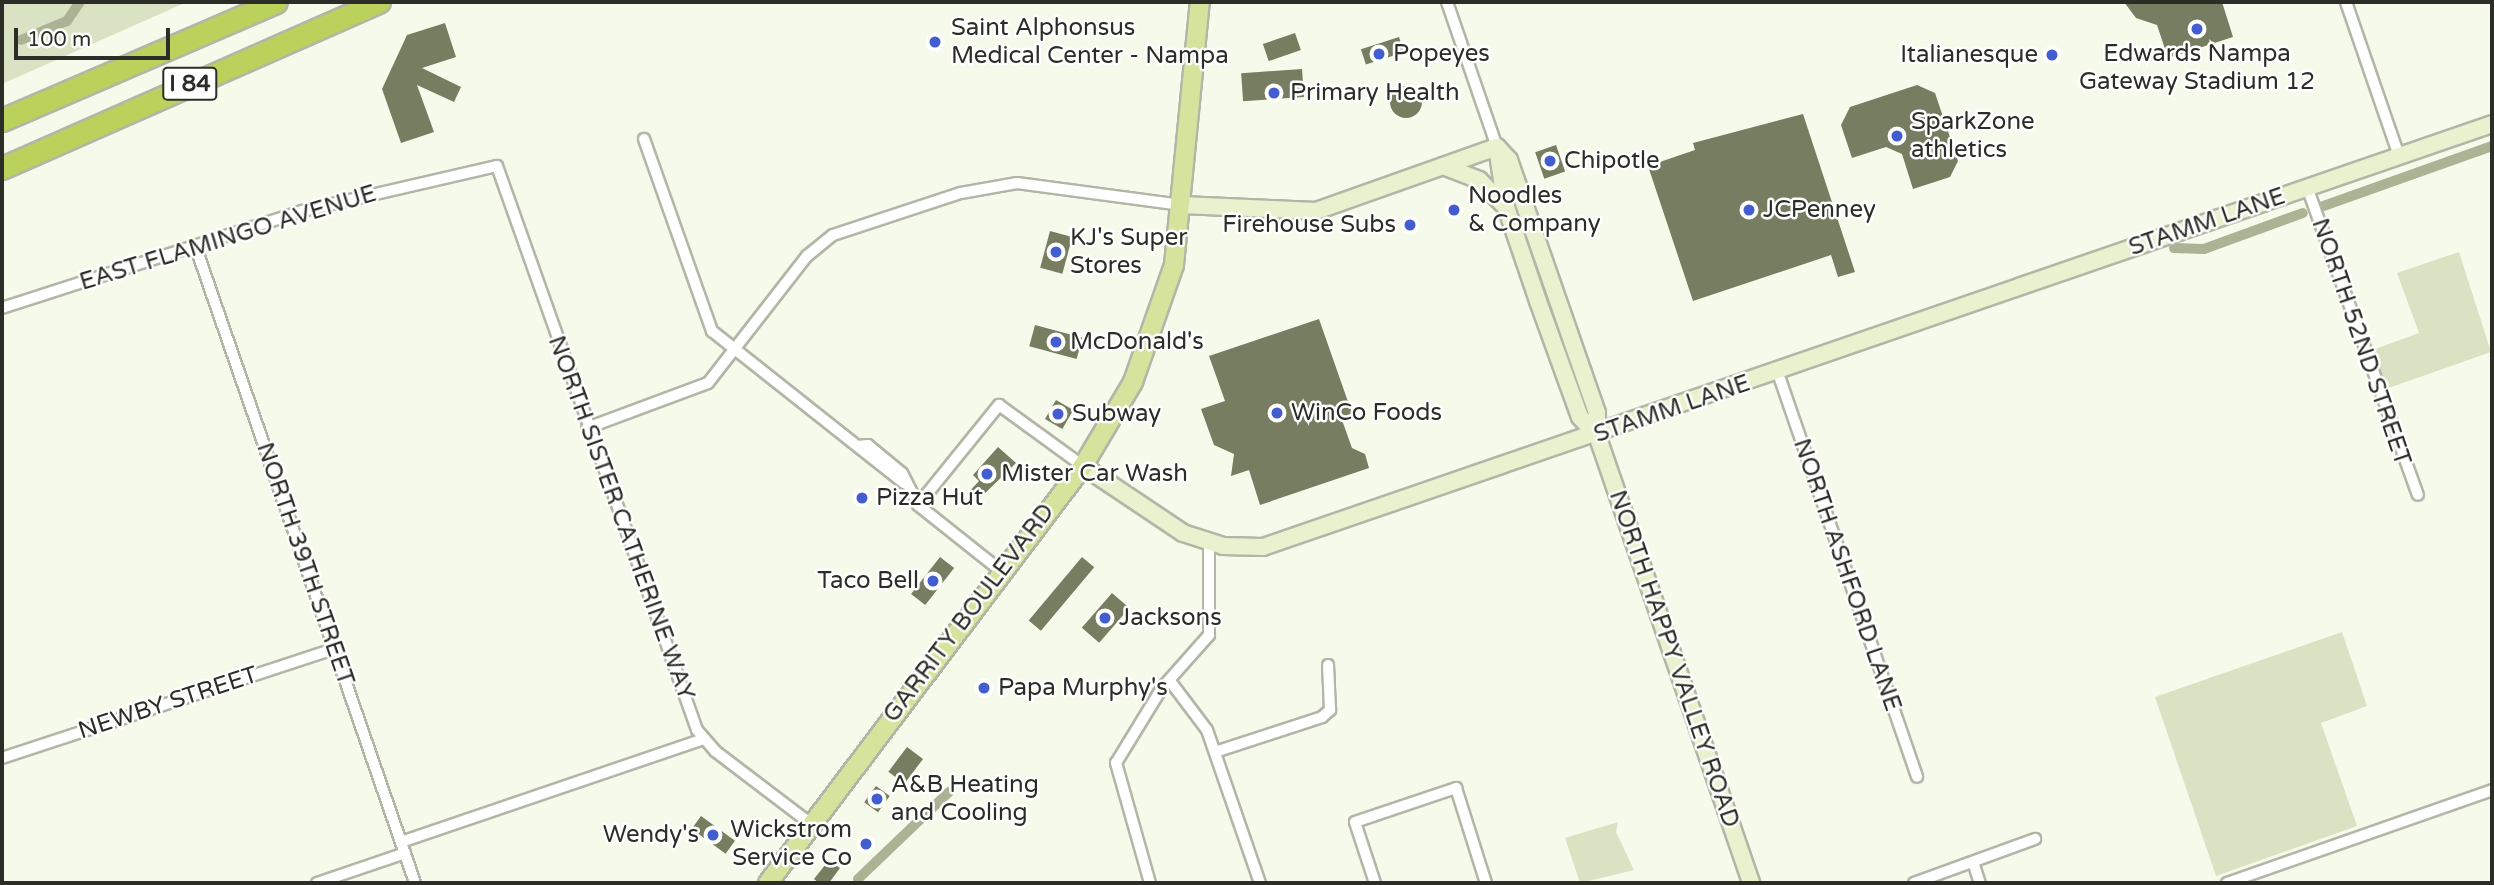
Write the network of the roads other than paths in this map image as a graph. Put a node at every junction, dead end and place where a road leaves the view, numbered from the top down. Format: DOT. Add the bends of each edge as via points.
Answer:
graph roads {
  1 [pos="276,2"];
  2 [pos="379,2"];
  3 [pos="1200,2"];
  4 [pos="1447,2"];
  5 [pos="2346,2"];
  6 [pos="2,120"];
  7 [pos="2492,124"];
  8 [pos="644,139"];
  9 [pos="1497,147"];
  10 [pos="2399,156"];
  11 [pos="498,166"];
  12 [pos="1443,166"];
  13 [pos="2,168"];
  14 [pos="2307,187"];
  15 [pos="1182,205"];
  16 [pos="1506,207"];
  17 [pos="195,245"];
  18 [pos="2,308"];
  19 [pos="734,353"];
  20 [pos="1778,373"];
  21 [pos="587,428"];
  22 [pos="1597,435"];
  23 [pos="1083,466"];
  24 [pos="2418,495"];
  25 [pos="918,505"];
  26 [pos="1209,541"];
  27 [pos="1001,571"];
  28 [pos="334,649"];
  29 [pos="1328,665"];
  30 [pos="1170,681"];
  31 [pos="703,739"];
  32 [pos="1215,752"];
  33 [pos="2,758"];
  34 [pos="1917,777"];
  35 [pos="2492,790"];
  36 [pos="811,824"];
  37 [pos="2035,838"];
  38 [pos="401,842"];
  39 [pos="405,853"];
  40 [pos="1973,862"];
  41 [pos="317,883"];
  42 [pos="415,883"];
  43 [pos="768,883"];
  44 [pos="1150,883"];
  45 [pos="1261,883"];
  46 [pos="1376,883"];
  47 [pos="1486,883"];
  48 [pos="1751,883"];
  49 [pos="1914,883"];
  50 [pos="1980,883"];
  51 [pos="2227,883"];
  1 -- 6 [label="highway, I 84"];
  2 -- 13 [label="highway, I 84"];
  3 -- 15 [label="main road, GARRITY BOULEVARD"];
  4 -- 9 [label="street, NORTH HAPPY VALLEY ROAD"];
  5 -- 10 [label="street"];
  7 -- 10 [label="main road, STAMM LANE"];
  8 -- 19 [label="street" via="712,331"];
  9 -- 12 [label="main road"];
  9 -- 16 [label="main road, NORTH HAPPY VALLEY ROAD"];
  9 -- 22 [label="main road, NORTH HAPPY VALLEY ROAD" via="1509,160 1597,413"];
  10 -- 14 [label="main road, STAMM LANE"];
  11 -- 17 [label="street, EAST FLAMINGO AVENUE" via="311,208"];
  11 -- 21 [label="street, NORTH SISTER CATHERINE WAY"];
  12 -- 15 [label="main road" via="1316,212"];
  12 -- 16 [label="main road" via="1479,180"];
  14 -- 20 [label="main road, STAMM LANE"];
  14 -- 24 [label="street, NORTH 52ND STREET"];
  15 -- 19 [label="street" via="1027,182 961,193 854,228 807,256"];
  15 -- 23 [label="main road, GARRITY BOULEVARD" via="1174,265 1150,340"];
  16 -- 22 [label="main road, NORTH HAPPY VALLEY ROAD" via="1580,417"];
  17 -- 18 [label="street, EAST FLAMINGO AVENUE"];
  17 -- 28 [label="street, NORTH 39TH STREET"];
  19 -- 21 [label="street" via="700,387"];
  19 -- 25 [label="street" via="904,483"];
  20 -- 22 [label="main road, STAMM LANE"];
  20 -- 34 [label="street, NORTH ASHFORD LANE"];
  21 -- 31 [label="street, NORTH SISTER CATHERINE WAY"];
  22 -- 26 [label="main road, STAMM LANE" via="1263,547"];
  22 -- 48 [label="main road, NORTH HAPPY VALLEY ROAD"];
  23 -- 25 [label="street, STAMM LANE" via="999,405"];
  23 -- 26 [label="main road, STAMM LANE" via="1183,533"];
  23 -- 27 [label="main road, GARRITY BOULEVARD"];
  25 -- 27 [label="street"];
  26 -- 30 [label="street" via="1209,635"];
  27 -- 36 [label="main road, GARRITY BOULEVARD"];
  28 -- 33 [label="street, NEWBY STREET"];
  28 -- 38 [label="street, NORTH 39TH STREET"];
  29 -- 32 [label="street" via="1330,710 1322,717"];
  30 -- 32 [label="street" via="1186,696"];
  30 -- 44 [label="street" via="1116,763"];
  31 -- 36 [label="street"];
  31 -- 38 [label="street"];
  32 -- 45 [label="street"];
  35 -- 51 [label="street"];
  36 -- 43 [label="main road, GARRITY BOULEVARD"];
  37 -- 40 [label="street"];
  38 -- 39 [label="street, NORTH 39TH STREET"];
  39 -- 41 [label="street"];
  39 -- 42 [label="street, NORTH 39TH STREET"];
  40 -- 49 [label="street"];
  40 -- 50 [label="street"];
  46 -- 47 [label="street" via="1355,822 1455,788"];
}
